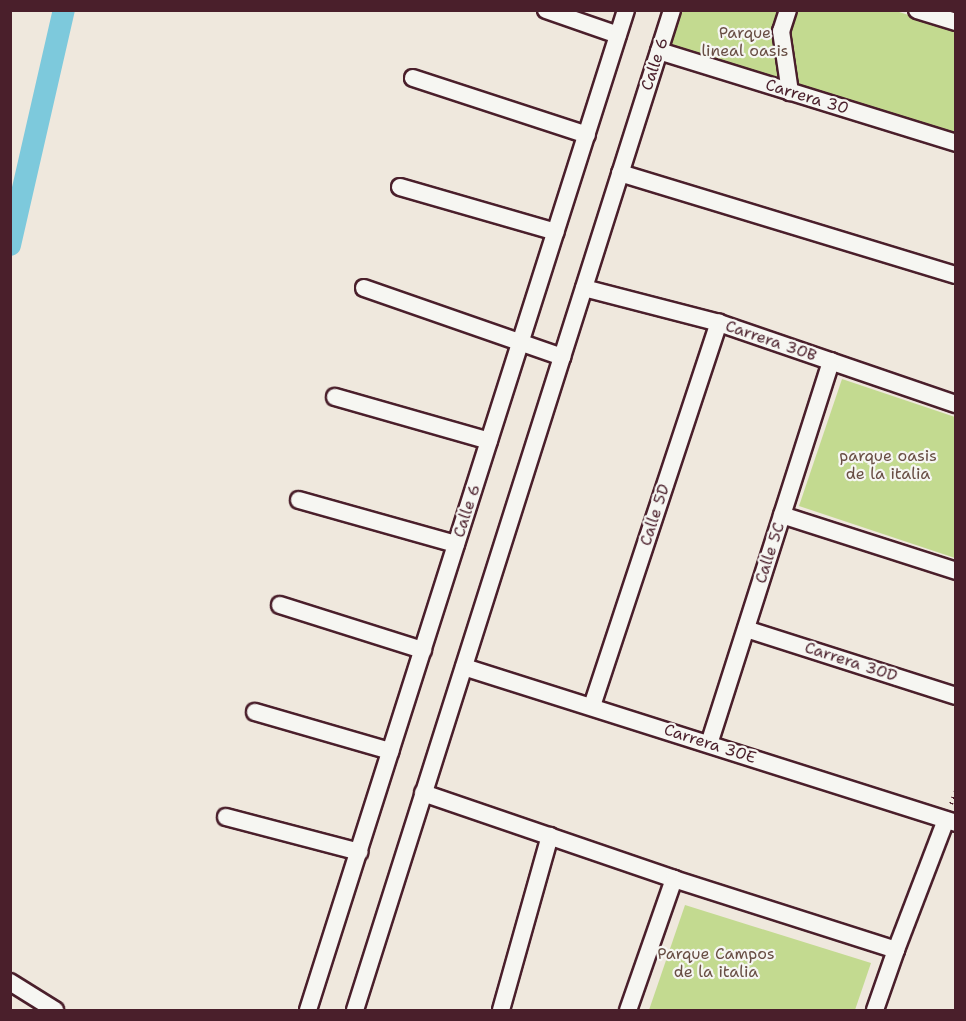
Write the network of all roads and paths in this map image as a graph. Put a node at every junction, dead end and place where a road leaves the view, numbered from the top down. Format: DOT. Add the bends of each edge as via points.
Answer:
graph roads {
  1 [pos="546,10"];
  2 [pos="626,10"];
  3 [pos="672,10"];
  4 [pos="788,10"];
  5 [pos="917,10"];
  6 [pos="953,18"];
  7 [pos="618,35"];
  8 [pos="659,51"];
  9 [pos="413,78"];
  10 [pos="790,92"];
  11 [pos="587,135"];
  12 [pos="956,144"];
  13 [pos="620,173"];
  14 [pos="400,187"];
  15 [pos="556,232"];
  16 [pos="956,275"];
  17 [pos="364,288"];
  18 [pos="584,288"];
  19 [pos="719,323"];
  20 [pos="520,344"];
  21 [pos="562,357"];
  22 [pos="831,362"];
  23 [pos="335,397"];
  24 [pos="956,404"];
  25 [pos="489,441"];
  26 [pos="300,500"];
  27 [pos="782,515"];
  28 [pos="456,544"];
  29 [pos="956,570"];
  30 [pos="280,605"];
  31 [pos="746,628"];
  32 [pos="423,650"];
  33 [pos="464,667"];
  34 [pos="956,696"];
  35 [pos="592,706"];
  36 [pos="255,712"];
  37 [pos="709,744"];
  38 [pos="390,751"];
  39 [pos="423,793"];
  40 [pos="226,817"];
  41 [pos="951,821"];
  42 [pos="550,836"];
  43 [pos="358,852"];
  44 [pos="674,879"];
  45 [pos="896,950"];
  46 [pos="10,982"];
  47 [pos="55,1011"];
  48 [pos="308,1011"];
  49 [pos="355,1011"];
  50 [pos="501,1011"];
  51 [pos="628,1011"];
  52 [pos="875,1011"];
  1 -- 7 [label="street"];
  2 -- 7 [label="street, Calle 6"];
  3 -- 8 [label="street, Calle 6"];
  4 -- 10 [label="street" via="781,31"];
  5 -- 6 [label="street"];
  7 -- 11 [label="street, Calle 6"];
  8 -- 10 [label="street, Carrera 30"];
  8 -- 13 [label="street, Calle 6"];
  9 -- 11 [label="street"];
  10 -- 12 [label="street, Carrera 30"];
  11 -- 15 [label="street, Calle 6"];
  13 -- 16 [label="street"];
  13 -- 18 [label="street, Calle 6"];
  14 -- 15 [label="street"];
  15 -- 20 [label="street, Calle 6"];
  17 -- 20 [label="street"];
  18 -- 19 [label="street, Carrera 30B"];
  18 -- 21 [label="street, Calle 6"];
  19 -- 22 [label="street, Carrera 30B"];
  19 -- 35 [label="street, Calle 5D"];
  20 -- 21 [label="street"];
  20 -- 25 [label="street, Calle 6"];
  21 -- 33 [label="street, Calle 6"];
  22 -- 24 [label="street, Carrera 30B"];
  22 -- 27 [label="street, Calle 5C"];
  23 -- 25 [label="street"];
  25 -- 28 [label="street, Calle 6"];
  26 -- 28 [label="street"];
  27 -- 29 [label="street"];
  27 -- 31 [label="street, Calle 5C"];
  28 -- 32 [label="street, Calle 6"];
  30 -- 32 [label="street"];
  31 -- 34 [label="street, Carrera 30D"];
  31 -- 37 [label="street, Calle 5C"];
  32 -- 38 [label="street, Calle 6"];
  33 -- 35 [label="street, Carrera 30E"];
  33 -- 39 [label="street, Calle 6"];
  35 -- 37 [label="street, Carrera 30E"];
  36 -- 38 [label="street"];
  37 -- 41 [label="street, Carrera 30E"];
  38 -- 43 [label="street, Calle 6"];
  39 -- 42 [label="street"];
  39 -- 49 [label="street, Calle 6"];
  40 -- 43 [label="street"];
  41 -- 45 [label="street"];
  42 -- 44 [label="street"];
  42 -- 50 [label="street"];
  43 -- 48 [label="street, Calle 6"];
  44 -- 45 [label="street"];
  44 -- 51 [label="street"];
  45 -- 52 [label="street"];
  46 -- 47 [label="street"];
}
